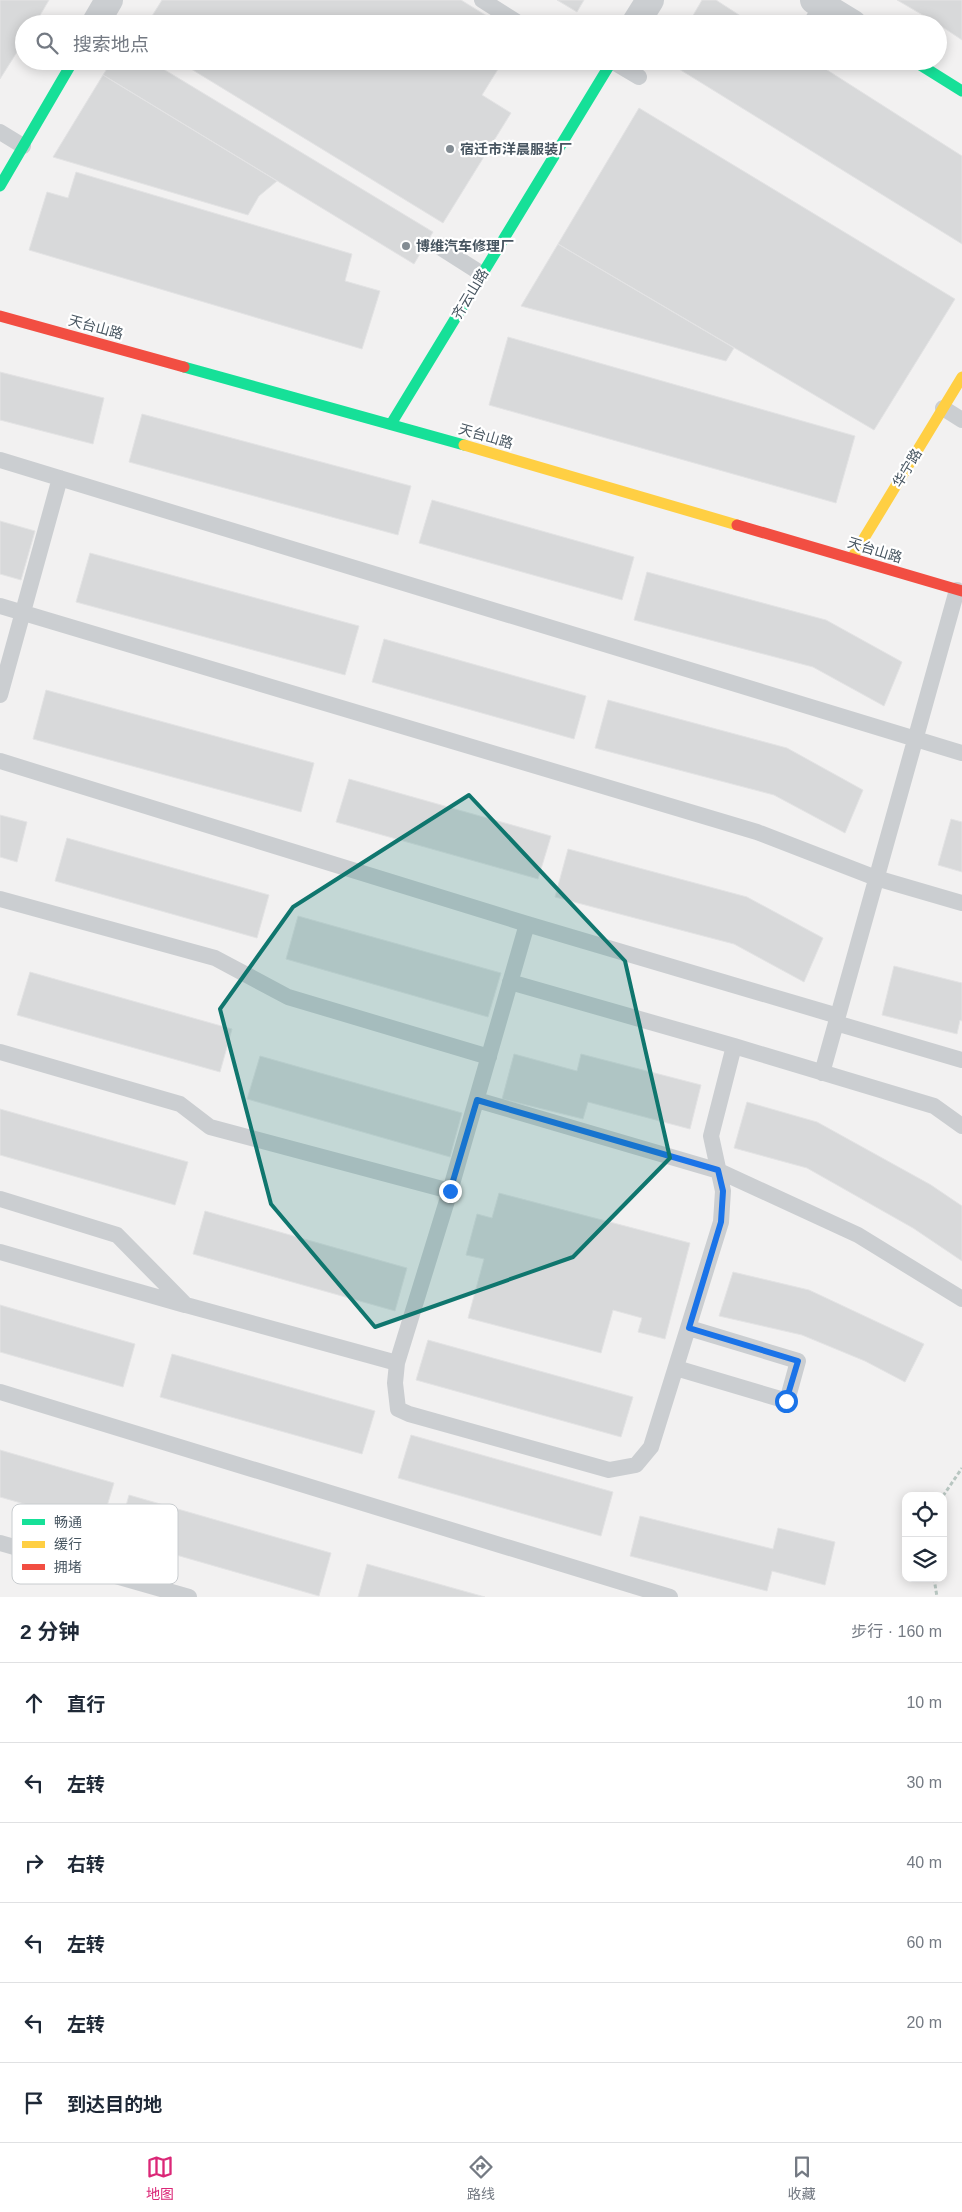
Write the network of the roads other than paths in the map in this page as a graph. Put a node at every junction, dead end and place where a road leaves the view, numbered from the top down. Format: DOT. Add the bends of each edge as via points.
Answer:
graph roads {
  1 [pos="109,0"];
  2 [pos="482,0"];
  3 [pos="650,0"];
  4 [pos="818,7"];
  5 [pos="100,15"];
  6 [pos="506,15"];
  7 [pos="641,15"];
  8 [pos="834,15"];
  9 [pos="68,70"];
  10 [pos="607,70"];
  11 [pos="627,70"];
  12 [pos="928,70"];
  13 [pos="639,77"];
  14 [pos="962,91"];
  15 [pos="0,132"];
  16 [pos="23,146"];
  17 [pos="0,186"];
  18 [pos="438,246"];
  19 [pos="482,274"];
  20 [pos="0,316"];
  21 [pos="962,377"];
  22 [pos="943,408"];
  23 [pos="962,420"];
  24 [pos="391,424"];
  25 [pos="0,460"];
  26 [pos="60,478"];
  27 [pos="852,558"];
  28 [pos="960,591"];
  29 [pos="0,606"];
  30 [pos="23,613"];
  31 [pos="0,694"];
  32 [pos="915,738"];
  33 [pos="962,753"];
  34 [pos="0,761"];
  35 [pos="876,878"];
  36 [pos="0,899"];
  37 [pos="962,903"];
  38 [pos="527,924"];
  39 [pos="510,982"];
  40 [pos="837,1019"];
  41 [pos="734,1046"];
  42 [pos="0,1052"];
  43 [pos="489,1057"];
  44 [pos="962,1060"];
  45 [pos="822,1073"];
  46 [pos="477,1100"];
  47 [pos="962,1126"];
  48 [pos="718,1170"];
  49 [pos="450,1191"];
  50 [pos="0,1199"];
  51 [pos="0,1252"];
  52 [pos="962,1299"];
  53 [pos="186,1305"];
  54 [pos="689,1328"];
  55 [pos="397,1363"];
  56 [pos="676,1368"];
  57 [pos="0,1392"];
  58 [pos="144,1584"];
  59 [pos="189,1597"];
  60 [pos="670,1597"];
  1 -- 5 [label="street"];
  2 -- 6 [label="lane"];
  3 -- 7 [label="street"];
  4 -- 8 [label="street"];
  9 -- 16 [label="street"];
  10 -- 19 [label="street, 齐云山路"];
  11 -- 13 [label="lane"];
  12 -- 14 [label="street"];
  15 -- 16 [label="lane"];
  16 -- 17 [label="street"];
  18 -- 19 [label="lane"];
  19 -- 24 [label="street, 齐云山路"];
  20 -- 24 [label="street, 天台山路"];
  21 -- 22 [label="street, 华宁路"];
  22 -- 23 [label="lane"];
  22 -- 27 [label="street, 华宁路"];
  24 -- 27 [label="street, 天台山路"];
  25 -- 26 [label="lane"];
  26 -- 30 [label="lane"];
  26 -- 32 [label="lane"];
  27 -- 28 [label="street, 天台山路"];
  28 -- 32 [label="lane"];
  29 -- 30 [label="lane"];
  30 -- 31 [label="lane"];
  30 -- 35 [label="lane" via="757,832"];
  32 -- 33 [label="lane"];
  32 -- 35 [label="lane"];
  34 -- 38 [label="lane"];
  35 -- 37 [label="lane"];
  35 -- 40 [label="lane"];
  36 -- 43 [label="lane" via="215,958 288,998"];
  38 -- 39 [label="lane"];
  38 -- 40 [label="lane"];
  39 -- 41 [label="lane"];
  39 -- 43 [label="lane"];
  40 -- 44 [label="lane"];
  40 -- 45 [label="lane"];
  41 -- 45 [label="lane"];
  41 -- 48 [label="lane" via="711,1136"];
  42 -- 49 [label="lane" via="180,1104 210,1127"];
  43 -- 46 [label="lane"];
  45 -- 47 [label="lane" via="934,1106"];
  46 -- 48 [label="lane"];
  46 -- 49 [label="lane"];
  48 -- 52 [label="lane" via="858,1235"];
  48 -- 54 [label="lane" via="723,1191 721,1222"];
  49 -- 55 [label="lane"];
  50 -- 53 [label="lane" via="117,1235"];
  51 -- 53 [label="lane"];
  53 -- 55 [label="lane"];
  54 -- 56 [label="lane"];
  54 -- 56 [label="lane" via="798,1361 786,1401"];
  55 -- 56 [label="lane" via="398,1409 609,1470 636,1465 651,1447"];
  57 -- 60 [label="lane"];
  58 -- 59 [label="lane"];
}
